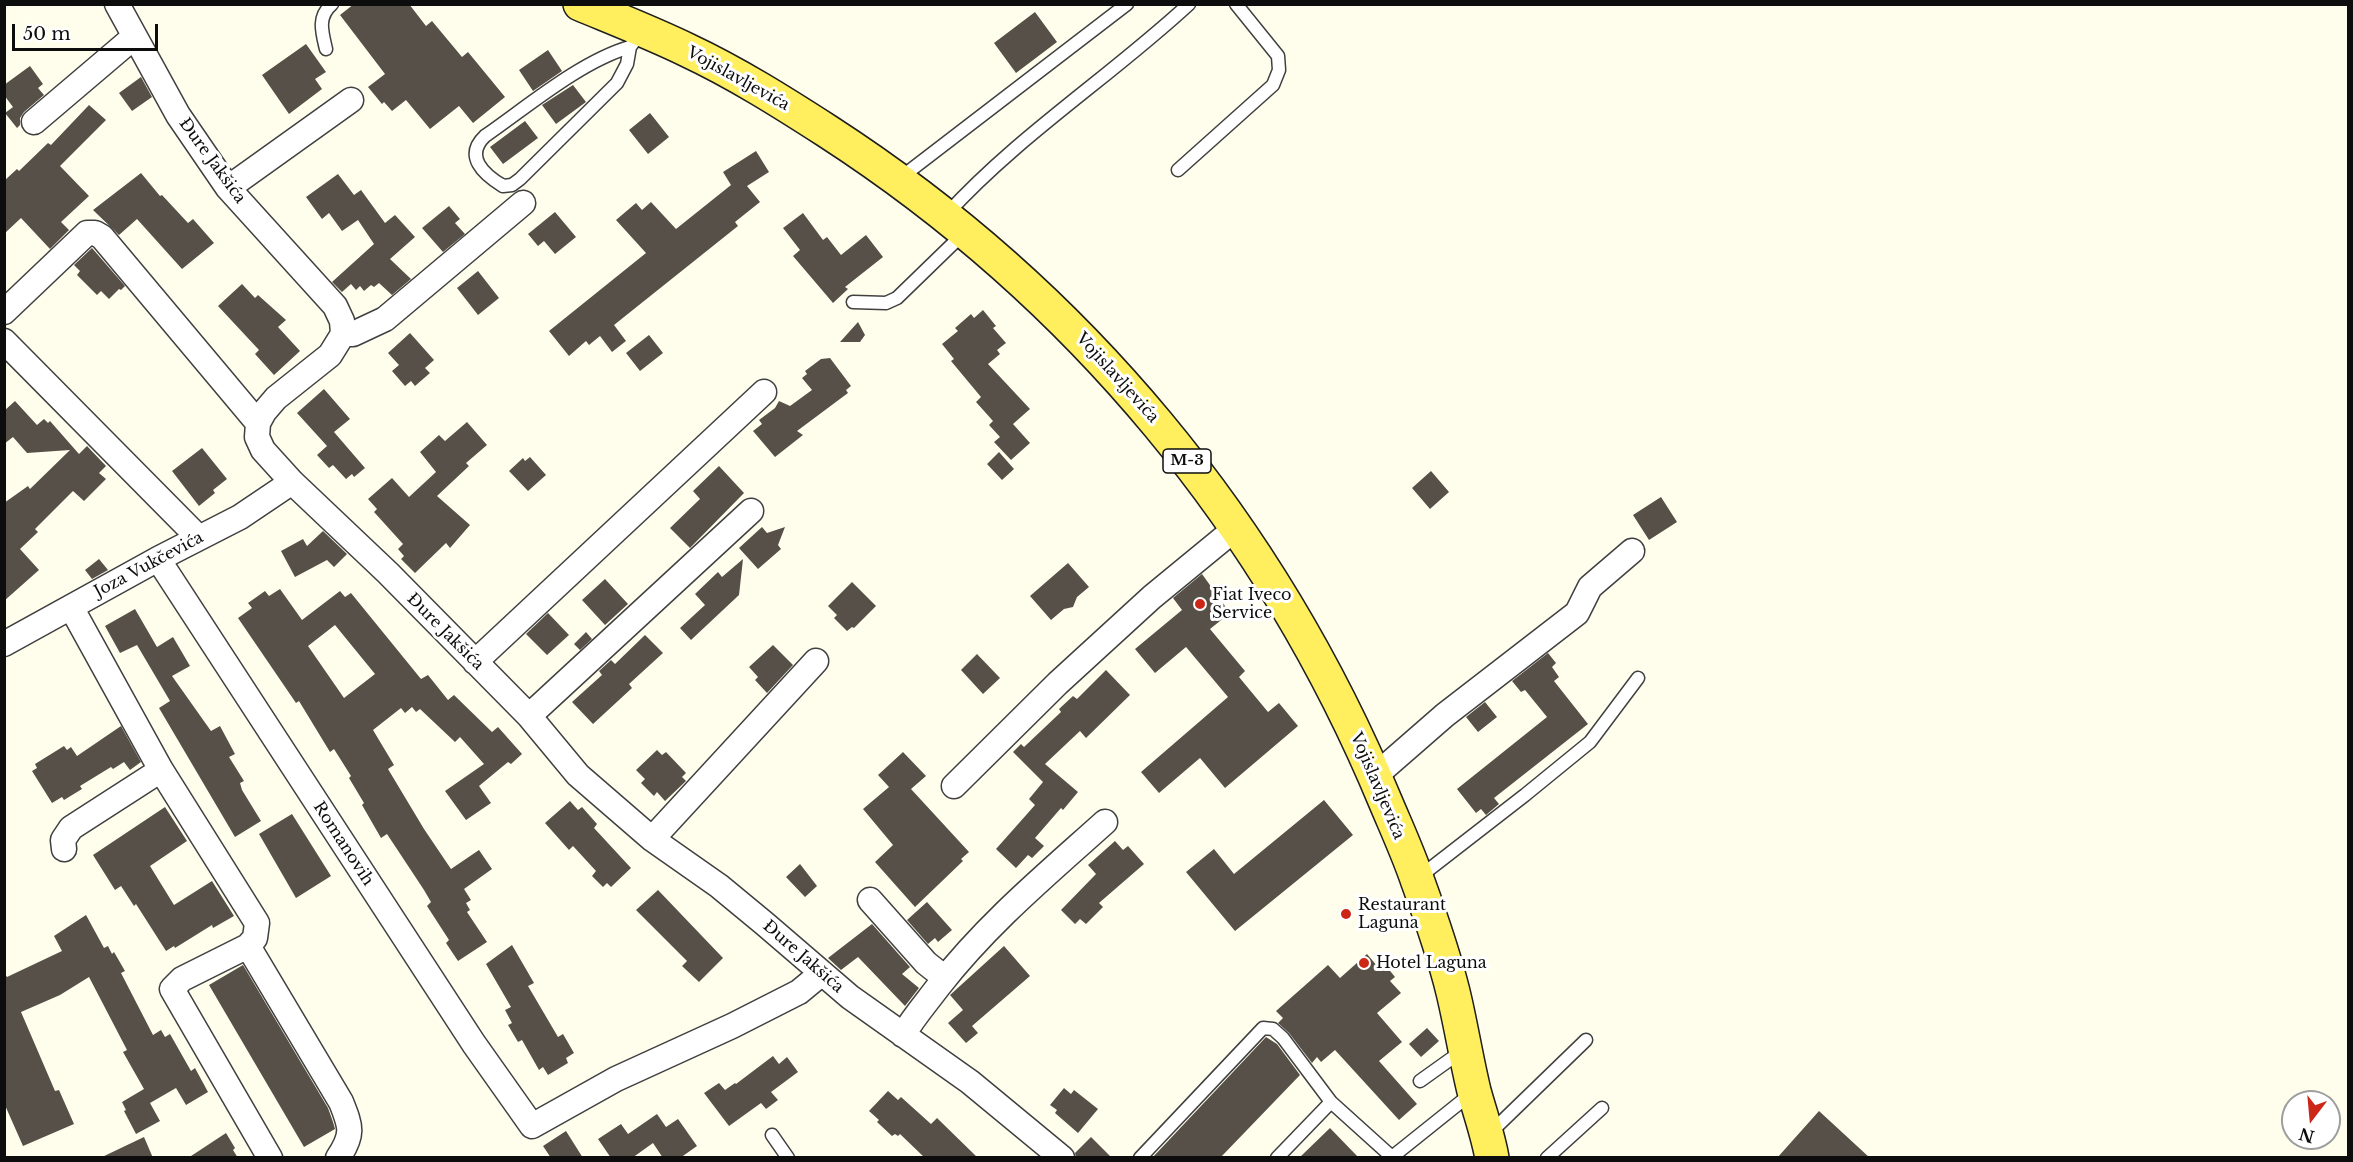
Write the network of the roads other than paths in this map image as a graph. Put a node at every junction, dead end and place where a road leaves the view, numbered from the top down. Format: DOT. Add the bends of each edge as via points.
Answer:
graph roads {
  1 [pos="117,4"];
  2 [pos="332,4"];
  3 [pos="580,4"];
  4 [pos="1127,4"];
  5 [pos="1189,4"];
  6 [pos="1236,4"];
  7 [pos="134,37"];
  8 [pos="636,38"];
  9 [pos="326,49"];
  10 [pos="351,100"];
  11 [pos="34,122"];
  12 [pos="1178,170"];
  13 [pos="898,180"];
  14 [pos="228,188"];
  15 [pos="523,203"];
  16 [pos="955,224"];
  17 [pos="853,302"];
  18 [pos="4,312"];
  19 [pos="343,334"];
  20 [pos="4,341"];
  21 [pos="764,392"];
  22 [pos="258,423"];
  23 [pos="292,482"];
  24 [pos="751,511"];
  25 [pos="1236,528"];
  26 [pos="199,538"];
  27 [pos="1632,550"];
  28 [pos="158,559"];
  29 [pos="71,607"];
  30 [pos="4,644"];
  31 [pos="816,661"];
  32 [pos="475,662"];
  33 [pos="1638,678"];
  34 [pos="529,716"];
  35 [pos="160,770"];
  36 [pos="1375,776"];
  37 [pos="954,786"];
  38 [pos="1105,822"];
  39 [pos="652,839"];
  40 [pos="64,849"];
  41 [pos="1417,879"];
  42 [pos="870,900"];
  43 [pos="248,946"];
  44 [pos="822,973"];
  45 [pos="945,978"];
  46 [pos="903,1035"];
  47 [pos="1586,1040"];
  48 [pos="1465,1049"];
  49 [pos="1420,1081"];
  50 [pos="1474,1091"];
  51 [pos="1331,1102"];
  52 [pos="1602,1108"];
  53 [pos="772,1135"];
  54 [pos="1490,1146"];
  55 [pos="270,1158"];
  56 [pos="338,1158"];
  57 [pos="788,1158"];
  58 [pos="1062,1158"];
  59 [pos="1140,1158"];
  60 [pos="1276,1158"];
  61 [pos="1547,1158"];
  1 -- 7 [label="street, Đure Jakšića"];
  2 -- 9 [label="lane" via="325,10 320,26"];
  3 -- 8 [label="main road, Vojislavljevića / M-3"];
  4 -- 13 [label="lane"];
  5 -- 16 [label="lane" via="1025,138 967,191"];
  6 -- 12 [label="lane" via="1278,56 1279,70 1273,85"];
  7 -- 11 [label="street"];
  7 -- 14 [label="street, Đure Jakšića" via="178,115"];
  8 -- 8 [label="lane" via="590,63 477,143 475,159 495,182 502,186 520,179 617,83"];
  8 -- 13 [label="main road, Vojislavljevića / M-3" via="689,51 773,97"];
  10 -- 14 [label="street"];
  13 -- 16 [label="main road, Vojislavljevića / M-3"];
  14 -- 19 [label="street, Đure Jakšića" via="335,306"];
  15 -- 19 [label="street" via="385,318 360,332"];
  16 -- 17 [label="lane" via="897,298 886,303"];
  16 -- 25 [label="main road, Vojislavljevića / M-3" via="1011,270 1106,363 1170,438"];
  18 -- 22 [label="street" via="87,233 95,233"];
  19 -- 22 [label="street" via="330,355 276,398"];
  20 -- 26 [label="street"];
  21 -- 32 [label="street"];
  22 -- 23 [label="street, Đure Jakšića" via="257,437 264,450"];
  23 -- 26 [label="street, Joza Vukčevića" via="258,506"];
  23 -- 32 [label="street, Đure Jakšića"];
  24 -- 34 [label="street"];
  25 -- 36 [label="main road, Vojislavljevića / M-3" via="1306,636"];
  25 -- 37 [label="street" via="1152,597"];
  26 -- 28 [label="street, Joza Vukčevića"];
  27 -- 36 [label="street" via="1590,587 1577,613"];
  28 -- 29 [label="street, Joza Vukčevića"];
  28 -- 44 [label="street, Romanovih" via="474,1044 532,1126 616,1079 799,992"];
  29 -- 30 [label="street, Joza Vukčevića"];
  29 -- 35 [label="street"];
  31 -- 39 [label="street"];
  32 -- 34 [label="street, Đure Jakšića"];
  33 -- 41 [label="lane" via="1590,742"];
  34 -- 39 [label="street, Đure Jakšića" via="578,775"];
  35 -- 40 [label="street" via="71,828 63,840"];
  35 -- 43 [label="street" via="257,923 255,938"];
  36 -- 41 [label="main road, Vojislavljevića / M-3"];
  38 -- 45 [label="street" via="1008,908"];
  39 -- 44 [label="street, Đure Jakšića" via="719,886"];
  41 -- 48 [label="main road, Vojislavljevića / M-3" via="1453,991"];
  42 -- 45 [label="street" via="926,963"];
  43 -- 55 [label="street" via="182,979 172,989"];
  43 -- 56 [label="street" via="351,1125 348,1143"];
  44 -- 46 [label="street, Đure Jakšića"];
  45 -- 46 [label="street"];
  46 -- 58 [label="street, Đure Jakšića" via="970,1082"];
  47 -- 54 [label="lane"];
  48 -- 49 [label="lane"];
  48 -- 50 [label="main road, Vojislavljevića / M-3"];
  50 -- 51 [label="lane" via="1392,1156"];
  50 -- 54 [label="main road, Vojislavljevića / M-3"];
  51 -- 59 [label="lane" via="1283,1038 1273,1029 1263,1028"];
  51 -- 60 [label="lane"];
  52 -- 61 [label="lane"];
  53 -- 57 [label="lane"];
}
